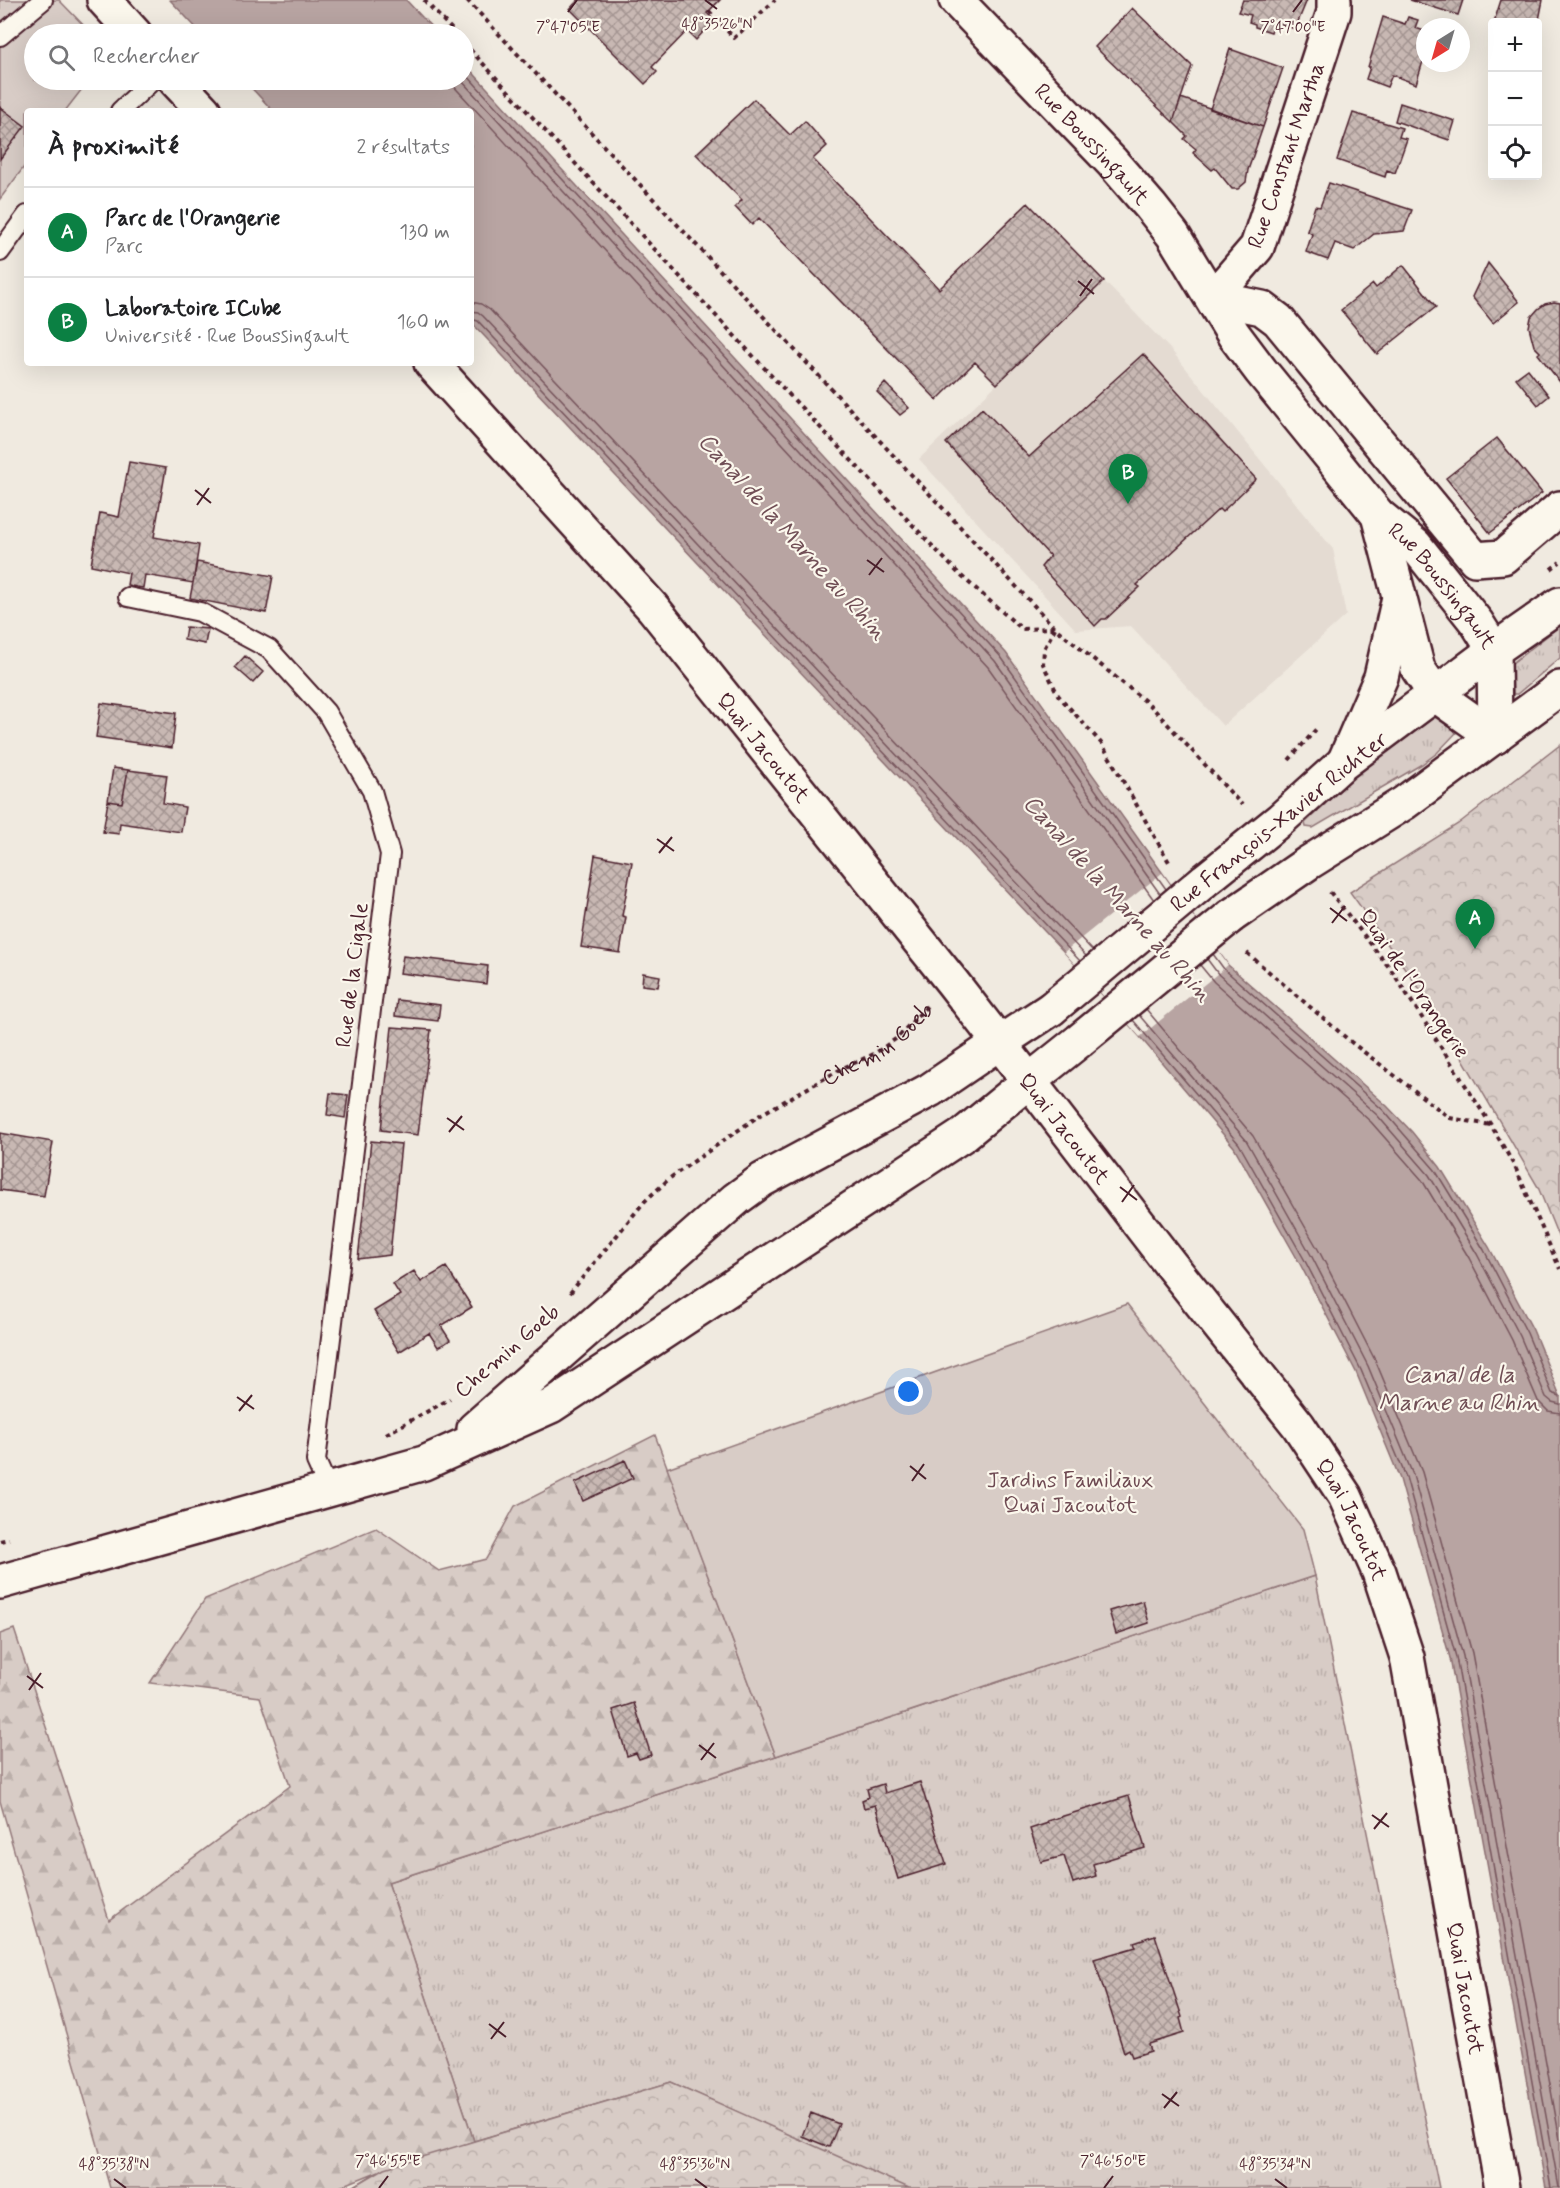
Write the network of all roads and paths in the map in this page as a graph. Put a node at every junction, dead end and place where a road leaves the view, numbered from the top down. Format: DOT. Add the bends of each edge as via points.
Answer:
graph roads {
  1 [pos="43,0"];
  2 [pos="104,0"];
  3 [pos="424,0"];
  4 [pos="467,0"];
  5 [pos="775,0"];
  6 [pos="956,0"];
  7 [pos="1334,0"];
  8 [pos="709,11"];
  9 [pos="126,24"];
  10 [pos="447,24"];
  11 [pos="0,36"];
  12 [pos="474,54"];
  13 [pos="142,90"];
  14 [pos="184,90"];
  15 [pos="123,108"];
  16 [pos="201,108"];
  17 [pos="24,219"];
  18 [pos="0,252"];
  19 [pos="1213,298"];
  20 [pos="434,366"];
  21 [pos="1560,508"];
  22 [pos="1377,515"];
  23 [pos="128,597"];
  24 [pos="1399,597"];
  25 [pos="1560,604"];
  26 [pos="1055,628"];
  27 [pos="1494,650"];
  28 [pos="1560,688"];
  29 [pos="1436,695"];
  30 [pos="1495,737"];
  31 [pos="1344,763"];
  32 [pos="1245,808"];
  33 [pos="1169,862"];
  34 [pos="1308,862"];
  35 [pos="1247,953"];
  36 [pos="953,983"];
  37 [pos="999,1043"];
  38 [pos="1029,1082"];
  39 [pos="1491,1125"];
  40 [pos="1560,1269"];
  41 [pos="563,1302"];
  42 [pos="453,1396"];
  43 [pos="384,1435"];
  44 [pos="451,1449"];
  45 [pos="329,1490"];
  46 [pos="11,1538"];
  47 [pos="0,1541"];
  48 [pos="0,1582"];
  49 [pos="1502,2188"];
  1 -- 11 [label="lane"];
  2 -- 9 [label="main road"];
  3 -- 10 [label="path"];
  4 -- 26 [label="path"];
  5 -- 8 [label="path" via="734,38"];
  6 -- 19 [label="main road, Rue Boussingault" via="1151,207"];
  7 -- 19 [label="main road, Rue Constant Martha" via="1334,12 1257,247"];
  12 -- 26 [label="path" via="959,574 1022,629"];
  13 -- 15 [label="lane"];
  14 -- 16 [label="main road"];
  17 -- 18 [label="lane"];
  19 -- 21 [label="main road, Rue Boussingault" via="1262,308 1278,320 1475,559 1503,557"];
  19 -- 22 [label="main road, Rue Boussingault" via="1260,371"];
  20 -- 36 [label="main road, Quai Jacoutot" via="653,608"];
  22 -- 24 [label="main road, Rue Boussingault"];
  22 -- 27 [label="main road, Rue Boussingault" via="1415,545"];
  23 -- 45 [label="lane, Rue de la Cigale" via="200,612 269,649 326,712 372,791 390,854 316,1461"];
  24 -- 29 [label="main road, Rue Boussingault" via="1418,669"];
  24 -- 31 [label="main road, Rue Boussingault" via="1381,677"];
  25 -- 27 [label="main road, Rue François-Xavier Richter"];
  26 -- 32 [label="path" via="1150,705"];
  26 -- 33 [label="path" via="1044,649 1043,664 1058,695 1102,744"];
  27 -- 29 [label="main road, Rue François-Xavier Richter"];
  27 -- 30 [label="main road, Rue Boussingault"];
  28 -- 30 [label="main road, Rue François-Xavier Richter"];
  29 -- 30 [label="main road, Rue Boussingault"];
  29 -- 31 [label="main road, Rue François-Xavier Richter"];
  30 -- 34 [label="main road, Rue François-Xavier Richter" via="1404,803"];
  31 -- 37 [label="main road, Rue François-Xavier Richter, bridge" via="1051,1009"];
  34 -- 38 [label="main road, Rue François-Xavier Richter, bridge" via="1231,916"];
  34 -- 39 [label="path, Quai de l'Orangerie" via="1392,971"];
  35 -- 39 [label="path" via="1351,1042 1450,1118"];
  36 -- 37 [label="main road, Quai Jacoutot"];
  36 -- 41 [label="path, Chemin Goeb" via="897,1038 874,1054 760,1115 670,1178 644,1203"];
  37 -- 38 [label="main road, Quai Jacoutot"];
  37 -- 44 [label="main road, Chemin Goeb" via="930,1089 762,1180 736,1199"];
  38 -- 44 [label="main road, Chemin Goeb" via="963,1135 551,1406"];
  38 -- 49 [label="main road, Quai Jacoutot" via="1298,1425 1345,1496 1379,1572 1407,1657"];
  39 -- 40 [label="path, Quai de l'Orangerie" via="1515,1167"];
  42 -- 43 [label="path, Chemin Goeb"];
  44 -- 45 [label="main road, Chemin Goeb" via="424,1462"];
  45 -- 48 [label="main road, Chemin Goeb"];
  46 -- 47 [label="path"];
}
